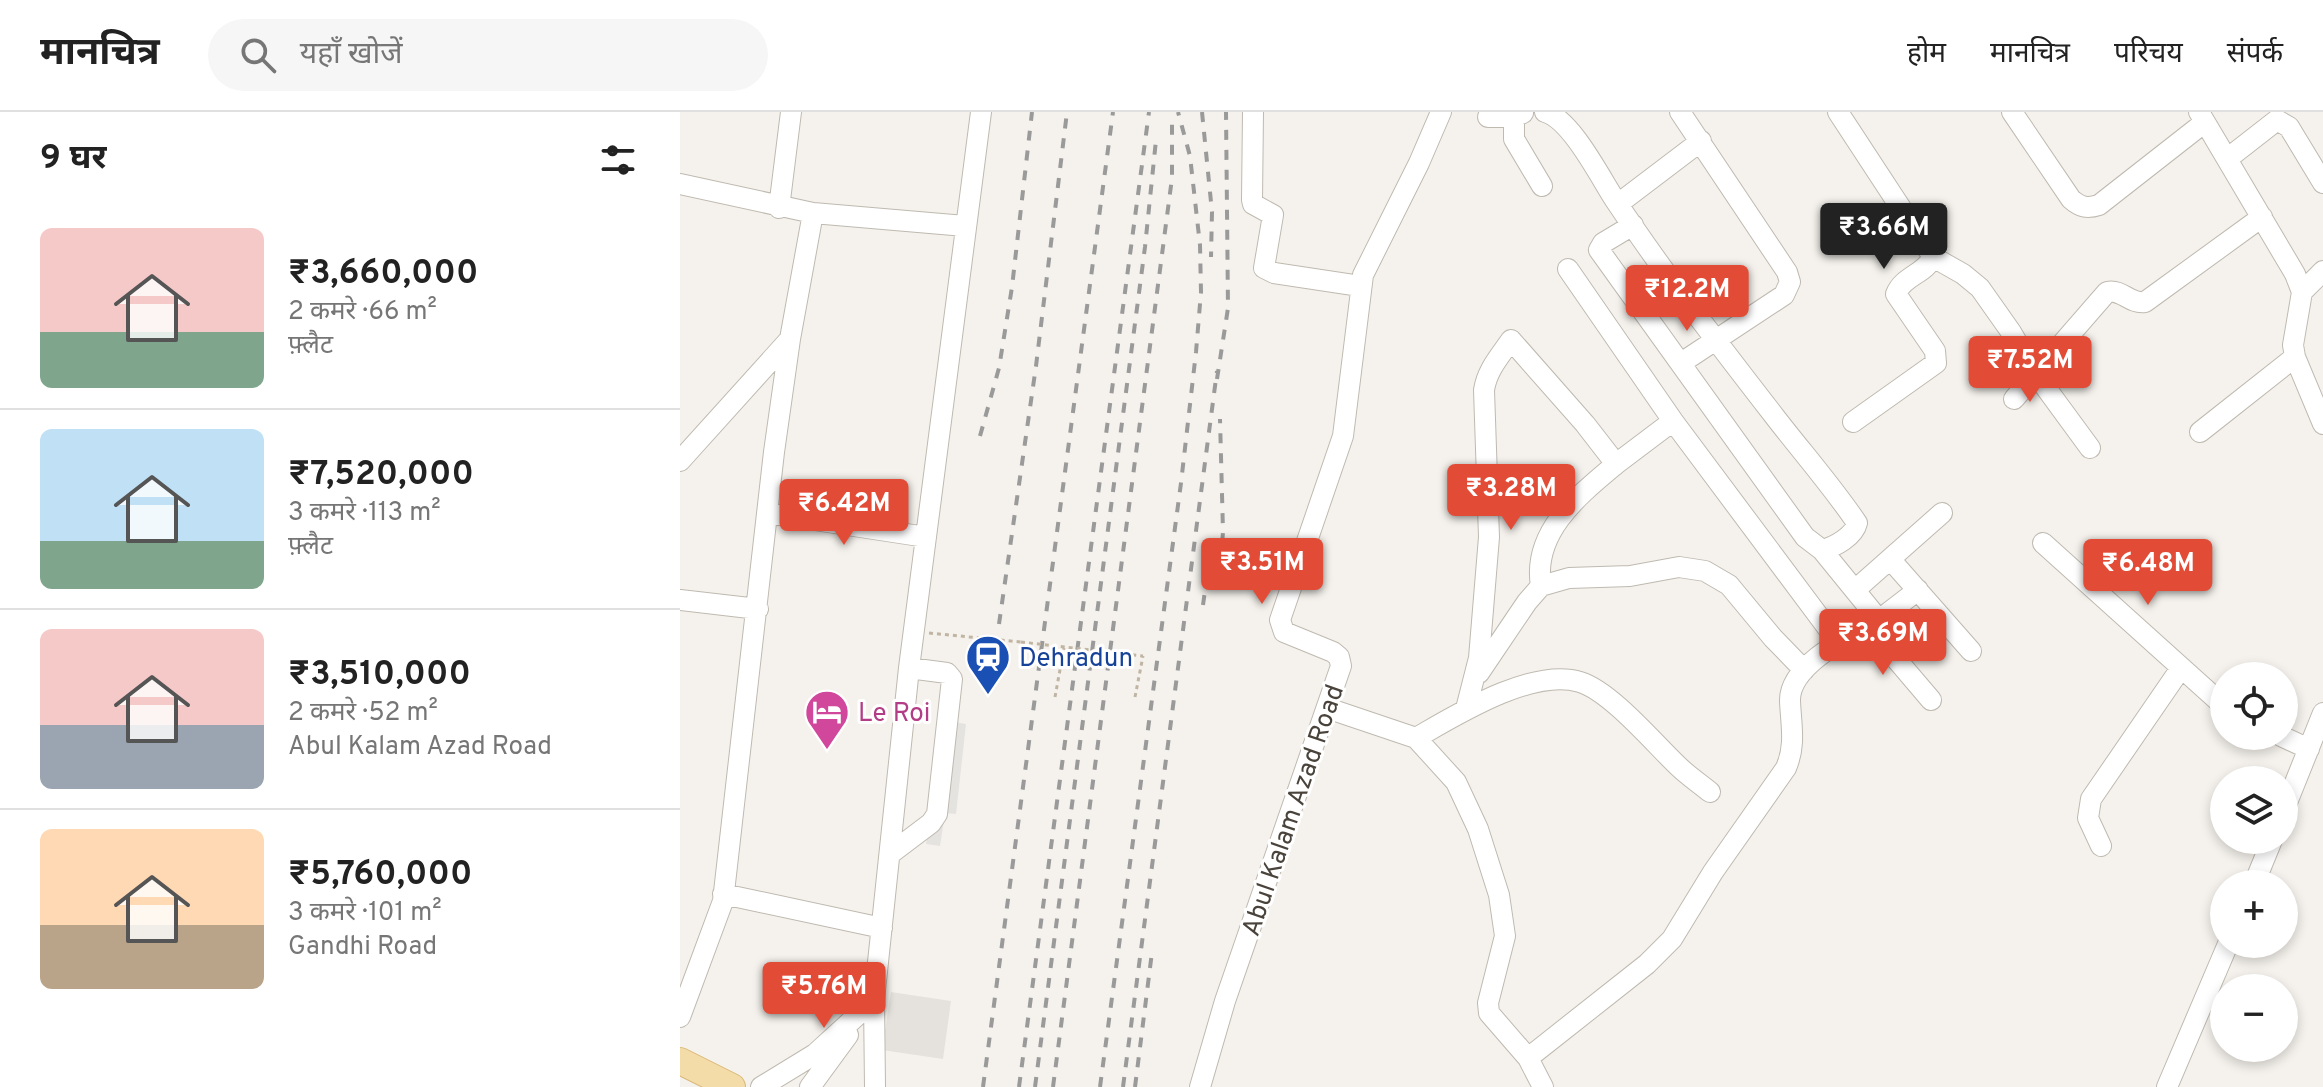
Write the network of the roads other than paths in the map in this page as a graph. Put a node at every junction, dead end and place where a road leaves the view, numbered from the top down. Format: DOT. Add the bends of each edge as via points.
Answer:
graph roads {
  1 [pos="791,112"];
  2 [pos="981,112"];
  3 [pos="1253,112"];
  4 [pos="1441,112"];
  5 [pos="1535,112"];
  6 [pos="1545,112"];
  7 [pos="1680,112"];
  8 [pos="1838,112"];
  9 [pos="2012,112"];
  10 [pos="1522,114"];
  11 [pos="1488,117"];
  12 [pos="2202,117"];
  13 [pos="1701,141"];
  14 [pos="2227,159"];
  15 [pos="2323,183"];
  16 [pos="680,184"];
  17 [pos="1542,186"];
  18 [pos="1618,204"];
  19 [pos="779,208"];
  20 [pos="813,213"];
  21 [pos="2262,217"];
  22 [pos="1633,225"];
  23 [pos="965,226"];
  24 [pos="1933,257"];
  25 [pos="1568,269"];
  26 [pos="2323,271"];
  27 [pos="1360,286"];
  28 [pos="2302,292"];
  29 [pos="790,339"];
  30 [pos="1716,341"];
  31 [pos="2295,357"];
  32 [pos="1681,363"];
  33 [pos="2035,373"];
  34 [pos="2014,399"];
  35 [pos="1673,421"];
  36 [pos="1853,422"];
  37 [pos="2323,424"];
  38 [pos="2200,432"];
  39 [pos="2090,448"];
  40 [pos="680,461"];
  41 [pos="1616,464"];
  42 [pos="769,513"];
  43 [pos="1942,513"];
  44 [pos="926,537"];
  45 [pos="2043,543"];
  46 [pos="1822,550"];
  47 [pos="1890,559"];
  48 [pos="1541,586"];
  49 [pos="1855,590"];
  50 [pos="1918,590"];
  51 [pos="680,600"];
  52 [pos="758,609"];
  53 [pos="1873,623"];
  54 [pos="1838,642"];
  55 [pos="1971,651"];
  56 [pos="909,668"];
  57 [pos="2181,668"];
  58 [pos="1804,670"];
  59 [pos="1476,677"];
  60 [pos="2210,694"];
  61 [pos="1931,700"];
  62 [pos="1327,708"];
  63 [pos="1466,709"];
  64 [pos="2323,713"];
  65 [pos="1416,738"];
  66 [pos="2298,744"];
  67 [pos="2309,749"];
  68 [pos="2298,776"];
  69 [pos="1710,792"];
  70 [pos="2101,846"];
  71 [pos="890,854"];
  72 [pos="723,894"];
  73 [pos="882,928"];
  74 [pos="2222,958"];
  75 [pos="874,1000"];
  76 [pos="680,1017"];
  77 [pos="1528,1058"];
  78 [pos="680,1061"];
  79 [pos="680,1079"];
  80 [pos="696,1087"];
  81 [pos="732,1087"];
  82 [pos="761,1087"];
  83 [pos="810,1087"];
  84 [pos="875,1087"];
  85 [pos="1200,1087"];
  86 [pos="1543,1087"];
  87 [pos="2167,1087"];
  1 -- 19 [label="street"];
  2 -- 23 [label="street"];
  3 -- 27 [label="street" via="1252,200 1273,215 1264,268"];
  4 -- 27 [label="street, Abul Kalam Azad Road"];
  5 -- 10 [label="street"];
  6 -- 18 [label="street" via="1567,127"];
  7 -- 13 [label="street"];
  8 -- 24 [label="street"];
  9 -- 12 [label="street" via="2071,199 2090,208"];
  10 -- 11 [label="street"];
  10 -- 17 [label="street" via="1514,139"];
  12 -- 14 [label="street"];
  13 -- 18 [label="street"];
  13 -- 30 [label="street" via="1790,282 1784,295"];
  14 -- 15 [label="street" via="2277,120 2289,127"];
  14 -- 21 [label="street"];
  16 -- 19 [label="street"];
  18 -- 22 [label="street"];
  19 -- 20 [label="street"];
  20 -- 23 [label="street"];
  20 -- 29 [label="street"];
  21 -- 28 [label="street"];
  21 -- 33 [label="street" via="2145,302 2107,292"];
  22 -- 30 [label="street"];
  22 -- 32 [label="street" via="1599,250"];
  23 -- 44 [label="street"];
  24 -- 33 [label="street" via="1980,288"];
  24 -- 36 [label="street" via="1896,294 1935,351 1936,363"];
  25 -- 35 [label="street"];
  26 -- 28 [label="street"];
  27 -- 62 [label="street, Abul Kalam Azad Road" via="1343,436 1280,620 1284,632 1339,657 1338,679"];
  28 -- 31 [label="street"];
  29 -- 40 [label="street"];
  29 -- 42 [label="street"];
  30 -- 32 [label="street"];
  30 -- 46 [label="street" via="1857,523 1836,545"];
  31 -- 37 [label="street"];
  31 -- 38 [label="street"];
  32 -- 46 [label="street" via="1782,506"];
  33 -- 34 [label="street"];
  33 -- 39 [label="street"];
  35 -- 41 [label="street"];
  35 -- 54 [label="street"];
  41 -- 48 [label="street" via="1558,521 1541,555"];
  41 -- 59 [label="street" via="1511,340 1484,390 1489,537"];
  42 -- 44 [label="street"];
  42 -- 52 [label="street"];
  43 -- 47 [label="street"];
  44 -- 56 [label="street"];
  45 -- 57 [label="street"];
  46 -- 49 [label="street"];
  47 -- 49 [label="street"];
  47 -- 50 [label="street"];
  48 -- 58 [label="street" via="1569,578 1694,568 1729,585"];
  48 -- 59 [label="street"];
  49 -- 53 [label="street"];
  50 -- 53 [label="street"];
  50 -- 55 [label="street"];
  51 -- 52 [label="street"];
  52 -- 72 [label="street"];
  53 -- 54 [label="street"];
  53 -- 61 [label="street"];
  54 -- 58 [label="street"];
  56 -- 71 [label="street"];
  56 -- 71 [label="street" via="947,673 952,679 937,814"];
  57 -- 60 [label="street"];
  57 -- 70 [label="street" via="2091,799 2088,818"];
  58 -- 77 [label="street" via="1791,692 1794,742 1786,768 1672,939"];
  59 -- 63 [label="street"];
  62 -- 65 [label="street"];
  62 -- 85 [label="street, Abul Kalam Azad Road"];
  63 -- 65 [label="street"];
  63 -- 69 [label="street" via="1544,679 1578,681 1614,704"];
  64 -- 67 [label="street"];
  65 -- 77 [label="street" via="1452,775 1478,829 1499,895 1505,936 1489,1013"];
  66 -- 67 [label="street"];
  67 -- 68 [label="street"];
  71 -- 73 [label="street"];
  72 -- 73 [label="street"];
  72 -- 76 [label="street"];
  73 -- 75 [label="street"];
  74 -- 87 [label="street"];
  75 -- 82 [label="street" via="815,1054"];
  75 -- 83 [label="street"];
  75 -- 84 [label="street"];
  77 -- 86 [label="street"];
  78 -- 81 [label="main road"];
  79 -- 80 [label="main road"];
}
